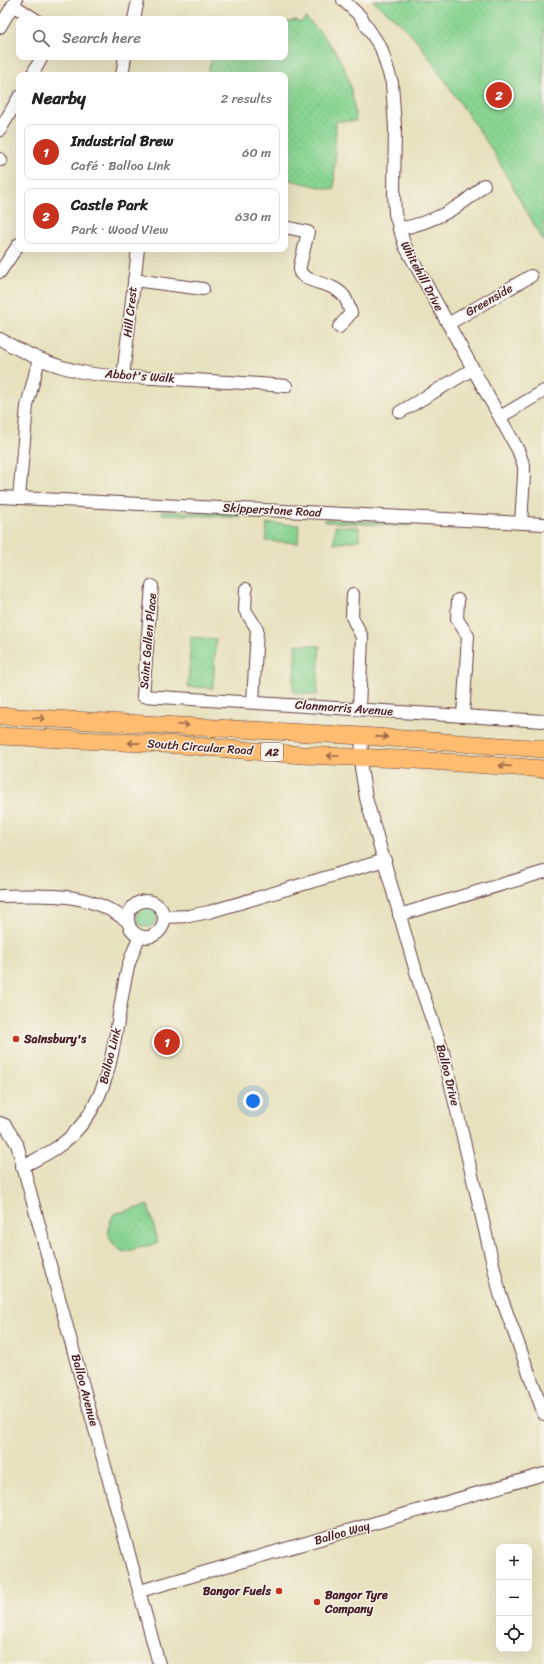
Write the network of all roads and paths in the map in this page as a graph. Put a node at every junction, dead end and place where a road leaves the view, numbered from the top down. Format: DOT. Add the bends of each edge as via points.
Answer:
graph roads {
  1 [pos="138,0"];
  2 [pos="343,0"];
  3 [pos="14,3"];
  4 [pos="30,16"];
  5 [pos="135,16"];
  6 [pos="0,27"];
  7 [pos="40,60"];
  8 [pos="124,60"];
  9 [pos="34,72"];
  10 [pos="122,72"];
  11 [pos="16,102"];
  12 [pos="0,130"];
  13 [pos="484,185"];
  14 [pos="288,228"];
  15 [pos="399,229"];
  16 [pos="16,248"];
  17 [pos="138,252"];
  18 [pos="0,272"];
  19 [pos="531,276"];
  20 [pos="134,280"];
  21 [pos="203,289"];
  22 [pos="448,324"];
  23 [pos="339,327"];
  24 [pos="0,339"];
  25 [pos="38,359"];
  26 [pos="473,369"];
  27 [pos="123,376"];
  28 [pos="286,386"];
  29 [pos="544,391"];
  30 [pos="400,412"];
  31 [pos="500,416"];
  32 [pos="0,497"];
  33 [pos="19,498"];
  34 [pos="521,523"];
  35 [pos="544,524"];
  36 [pos="152,586"];
  37 [pos="246,589"];
  38 [pos="353,594"];
  39 [pos="458,600"];
  40 [pos="143,696"];
  41 [pos="253,702"];
  42 [pos="359,709"];
  43 [pos="0,716"];
  44 [pos="463,716"];
  45 [pos="544,721"];
  46 [pos="0,736"];
  47 [pos="362,746"];
  48 [pos="544,749"];
  49 [pos="544,769"];
  50 [pos="385,860"];
  51 [pos="544,872"];
  52 [pos="0,896"];
  53 [pos="399,915"];
  54 [pos="164,917"];
  55 [pos="128,922"];
  56 [pos="139,936"];
  57 [pos="0,1123"];
  58 [pos="22,1167"];
  59 [pos="544,1414"];
  60 [pos="544,1474"];
  61 [pos="140,1591"];
  62 [pos="159,1664"];
  1 -- 5 [label="street"];
  2 -- 15 [label="street, Whitehill Drive" via="360,16 380,48 392,83 395,127 394,195"];
  3 -- 4 [label="street"];
  3 -- 6 [label="street"];
  7 -- 9 [label="street"];
  8 -- 10 [label="street"];
  11 -- 12 [label="street"];
  13 -- 15 [label="street" via="470,199 433,220"];
  14 -- 23 [label="street" via="308,232 300,273 306,279 336,289 344,297 351,313"];
  15 -- 22 [label="street, Whitehill Drive" via="405,246"];
  16 -- 18 [label="street"];
  17 -- 20 [label="street, Hill Crest"];
  19 -- 22 [label="street, Greenside"];
  20 -- 21 [label="street"];
  20 -- 27 [label="street, Hill Crest"];
  22 -- 26 [label="street, Whitehill Drive"];
  24 -- 25 [label="street, Abbot's Walk"];
  25 -- 27 [label="street, Abbot's Walk" via="83,372"];
  25 -- 33 [label="street" via="27,406"];
  26 -- 30 [label="street"];
  26 -- 31 [label="street, Whitehill Drive"];
  27 -- 28 [label="street, Abbot's Walk"];
  29 -- 31 [label="street"];
  31 -- 34 [label="street, Whitehill Drive" via="524,466"];
  32 -- 33 [label="street, Skipperstone Road"];
  33 -- 34 [label="street, Skipperstone Road"];
  34 -- 35 [label="street, Skipperstone Road"];
  36 -- 40 [label="street, Saint Gallen Place"];
  37 -- 41 [label="street" via="246,610 257,629"];
  38 -- 42 [label="street" via="352,617 362,637"];
  39 -- 44 [label="street" via="457,619 468,636"];
  40 -- 41 [label="street, Clanmorris Avenue"];
  41 -- 42 [label="street, Clanmorris Avenue"];
  42 -- 44 [label="street, Clanmorris Avenue"];
  43 -- 47 [label="highway, South Circular Road / A2, one-way" via="214,727"];
  44 -- 45 [label="street, Clanmorris Avenue"];
  47 -- 46 [label="highway, South Circular Road / A2, one-way" via="302,755 180,745"];
  47 -- 48 [label="highway, South Circular Road / A2, one-way"];
  49 -- 47 [label="highway, South Circular Road / A2, one-way"];
  47 -- 50 [label="street, Balloo Drive" via="361,768 366,798"];
  50 -- 53 [label="street, Balloo Drive"];
  50 -- 54 [label="street" via="209,912"];
  51 -- 53 [label="street"];
  52 -- 55 [label="street" via="65,896 97,903"];
  53 -- 59 [label="street, Balloo Drive" via="443,1052 500,1294"];
  54 -- 55 [label="street" via="160,907 144,901 138,902 130,910"];
  54 -- 56 [label="street" via="163,925 156,934"];
  55 -- 56 [label="street" via="134,933"];
  56 -- 58 [label="street, Balloo Link" via="128,967 106,1082 86,1119 73,1135"];
  57 -- 58 [label="street, Balloo Avenue" via="6,1125 17,1144"];
  58 -- 61 [label="street, Balloo Avenue"];
  60 -- 61 [label="street, Balloo Way"];
  61 -- 62 [label="street, Balloo Avenue"];
}
